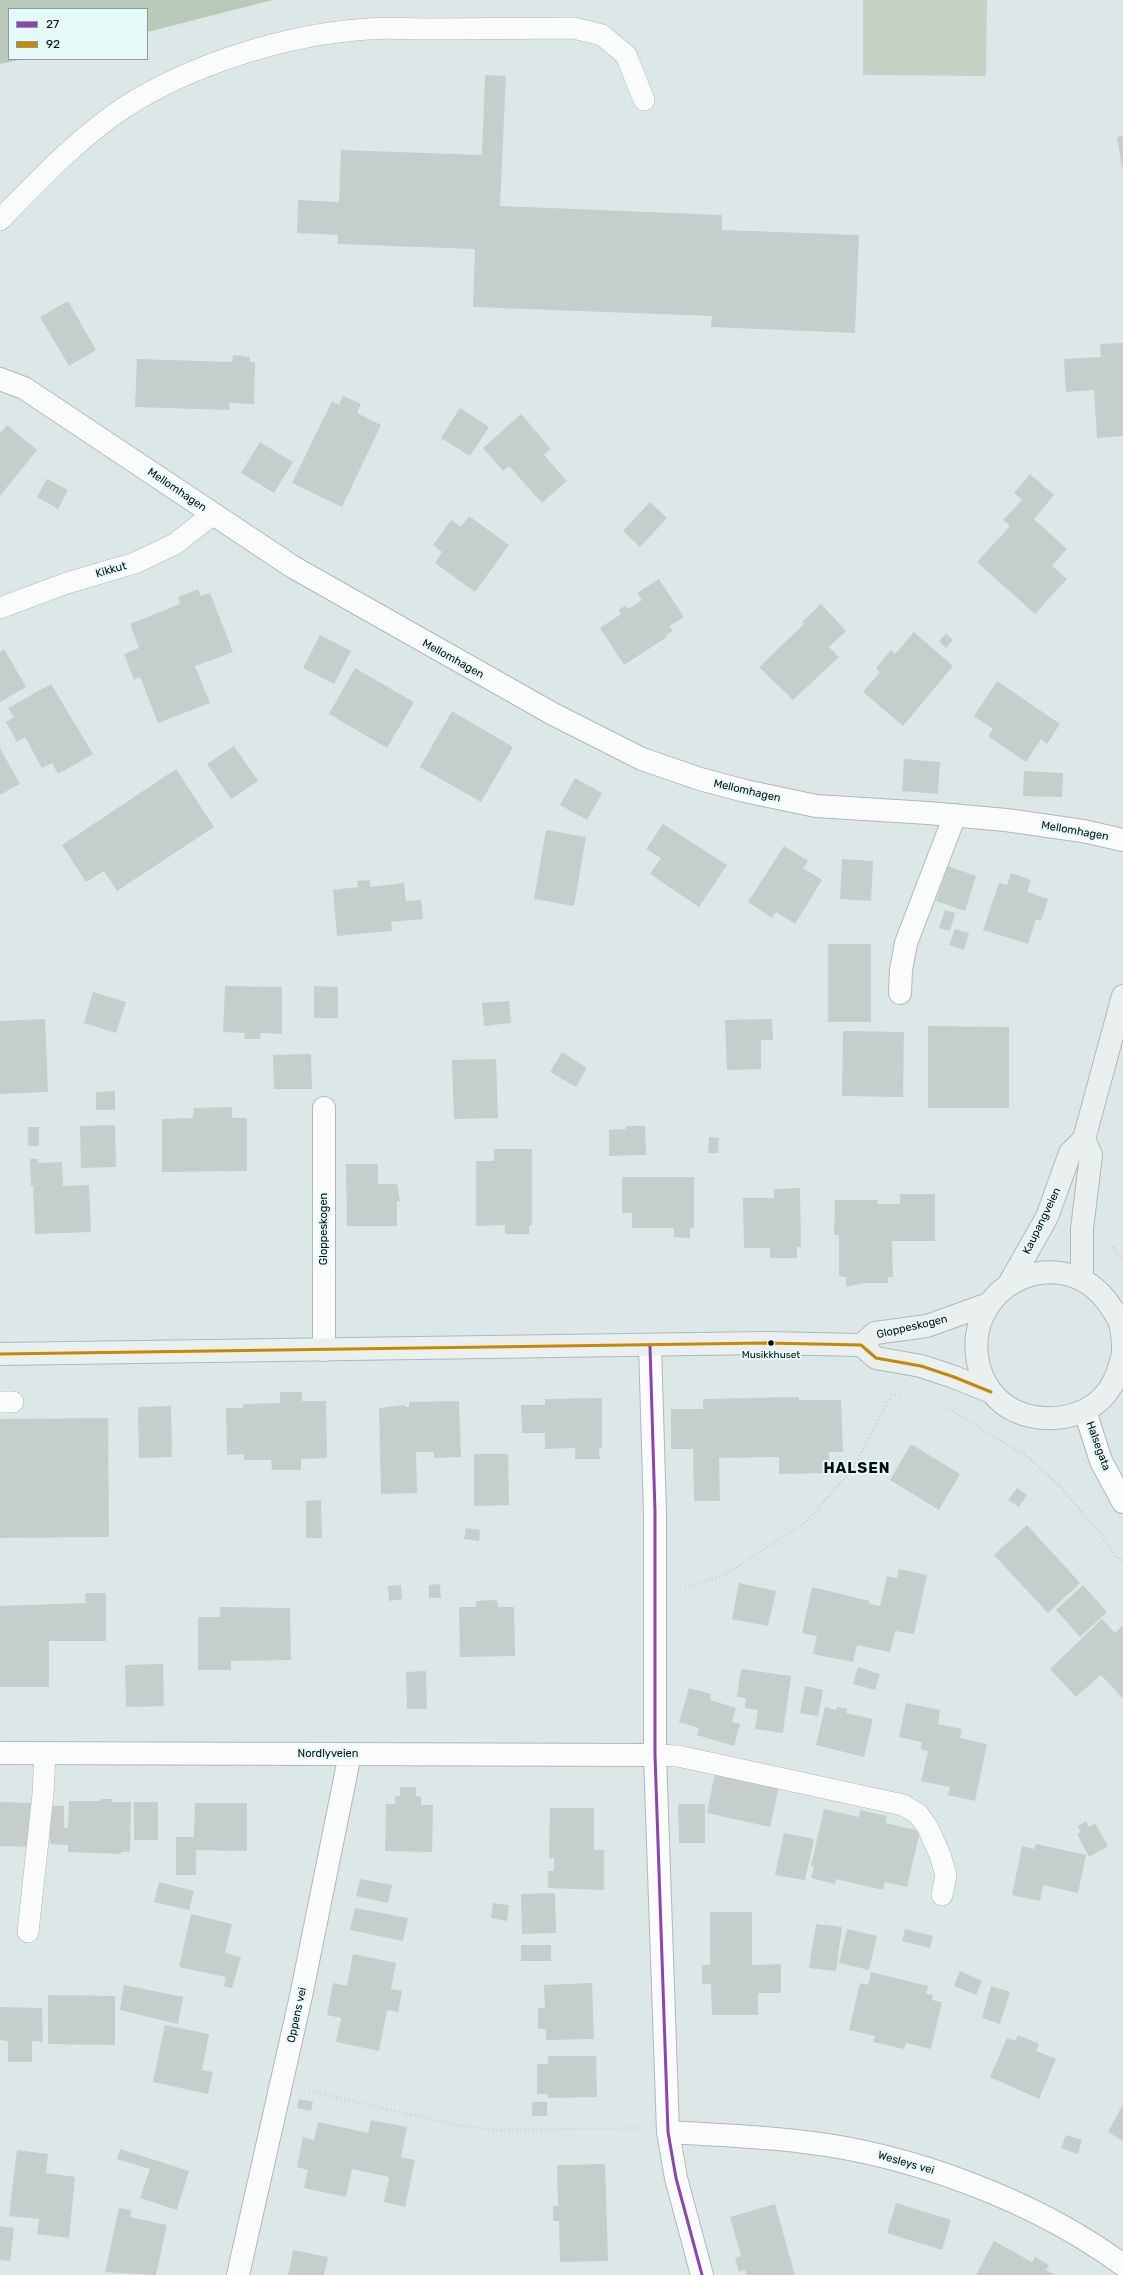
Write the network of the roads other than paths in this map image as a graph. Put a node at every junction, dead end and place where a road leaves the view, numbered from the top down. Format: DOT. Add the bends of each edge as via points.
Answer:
graph roads {
  1 [pos="644,100"];
  2 [pos="0,220"];
  3 [pos="0,380"];
  4 [pos="213,514"];
  5 [pos="0,608"];
  6 [pos="955,815"];
  7 [pos="1123,840"];
  8 [pos="900,993"];
  9 [pos="1123,996"];
  10 [pos="324,1108"];
  11 [pos="1084,1139"];
  12 [pos="1082,1280"];
  13 [pos="1009,1284"];
  14 [pos="988,1304"];
  15 [pos="861,1345"];
  16 [pos="650,1346"];
  17 [pos="324,1350"];
  18 [pos="0,1354"];
  19 [pos="1123,1354"];
  20 [pos="991,1392"];
  21 [pos="1085,1411"];
  22 [pos="1123,1502"];
  23 [pos="0,1753"];
  24 [pos="45,1753"];
  25 [pos="350,1754"];
  26 [pos="655,1755"];
  27 [pos="942,1895"];
  28 [pos="28,1932"];
  29 [pos="668,2132"];
  30 [pos="1123,2265"];
  31 [pos="238,2275"];
  32 [pos="702,2275"];
  1 -- 2 [label="lane" via="626,56 602,35 574,28 368,29 308,36 268,45 175,80 125,108 73,147"];
  3 -- 4 [label="street, Mellomhagen" via="24,388"];
  4 -- 5 [label="lane, Kikkut" via="175,544 135,563 67,583"];
  4 -- 6 [label="street, Mellomhagen" via="293,567 396,627 553,714 642,759 700,779 816,806"];
  6 -- 7 [label="street, Mellomhagen" via="1083,831"];
  6 -- 8 [label="street" via="906,943"];
  9 -- 11 [label="main road, Kaupangveien"];
  10 -- 17 [label="street, Gloppeskogen"];
  11 -- 12 [label="main road" via="1090,1155 1082,1229"];
  11 -- 13 [label="main road, Kaupangveien" via="1070,1153 1046,1217"];
  12 -- 13 [label="main road" via="1070,1275 1048,1273 1023,1277"];
  12 -- 19 [label="main road" via="1100,1294 1120,1322"];
  13 -- 14 [label="main road"];
  14 -- 15 [label="main road, Gloppeskogen" via="927,1326 875,1333"];
  14 -- 20 [label="main road" via="981,1317 975,1348 980,1373"];
  15 -- 16 [label="main road" via="766,1343"];
  15 -- 20 [label="main road, Gloppeskogen" via="876,1358 921,1366"];
  16 -- 17 [label="main road"];
  16 -- 26 [label="street" via="656,1512"];
  17 -- 18 [label="main road"];
  19 -- 21 [label="main road" via="1110,1388 1099,1401"];
  20 -- 21 [label="main road" via="1007,1407 1025,1415 1062,1419"];
  21 -- 22 [label="street, Halsegata" via="1101,1461"];
  23 -- 24 [label="street, Nordlyveien"];
  24 -- 25 [label="street, Nordlyveien"];
  24 -- 28 [label="lane"];
  25 -- 26 [label="street, Nordlyveien"];
  25 -- 31 [label="street, Oppens vei" via="281,2085"];
  26 -- 27 [label="lane" via="685,1758 903,1805 918,1814 937,1848 946,1875"];
  26 -- 29 [label="street"];
  29 -- 30 [label="street, Wesleys vei" via="804,2142 885,2156 945,2175 1016,2203 1099,2247"];
  29 -- 32 [label="street" via="676,2178"];
}
